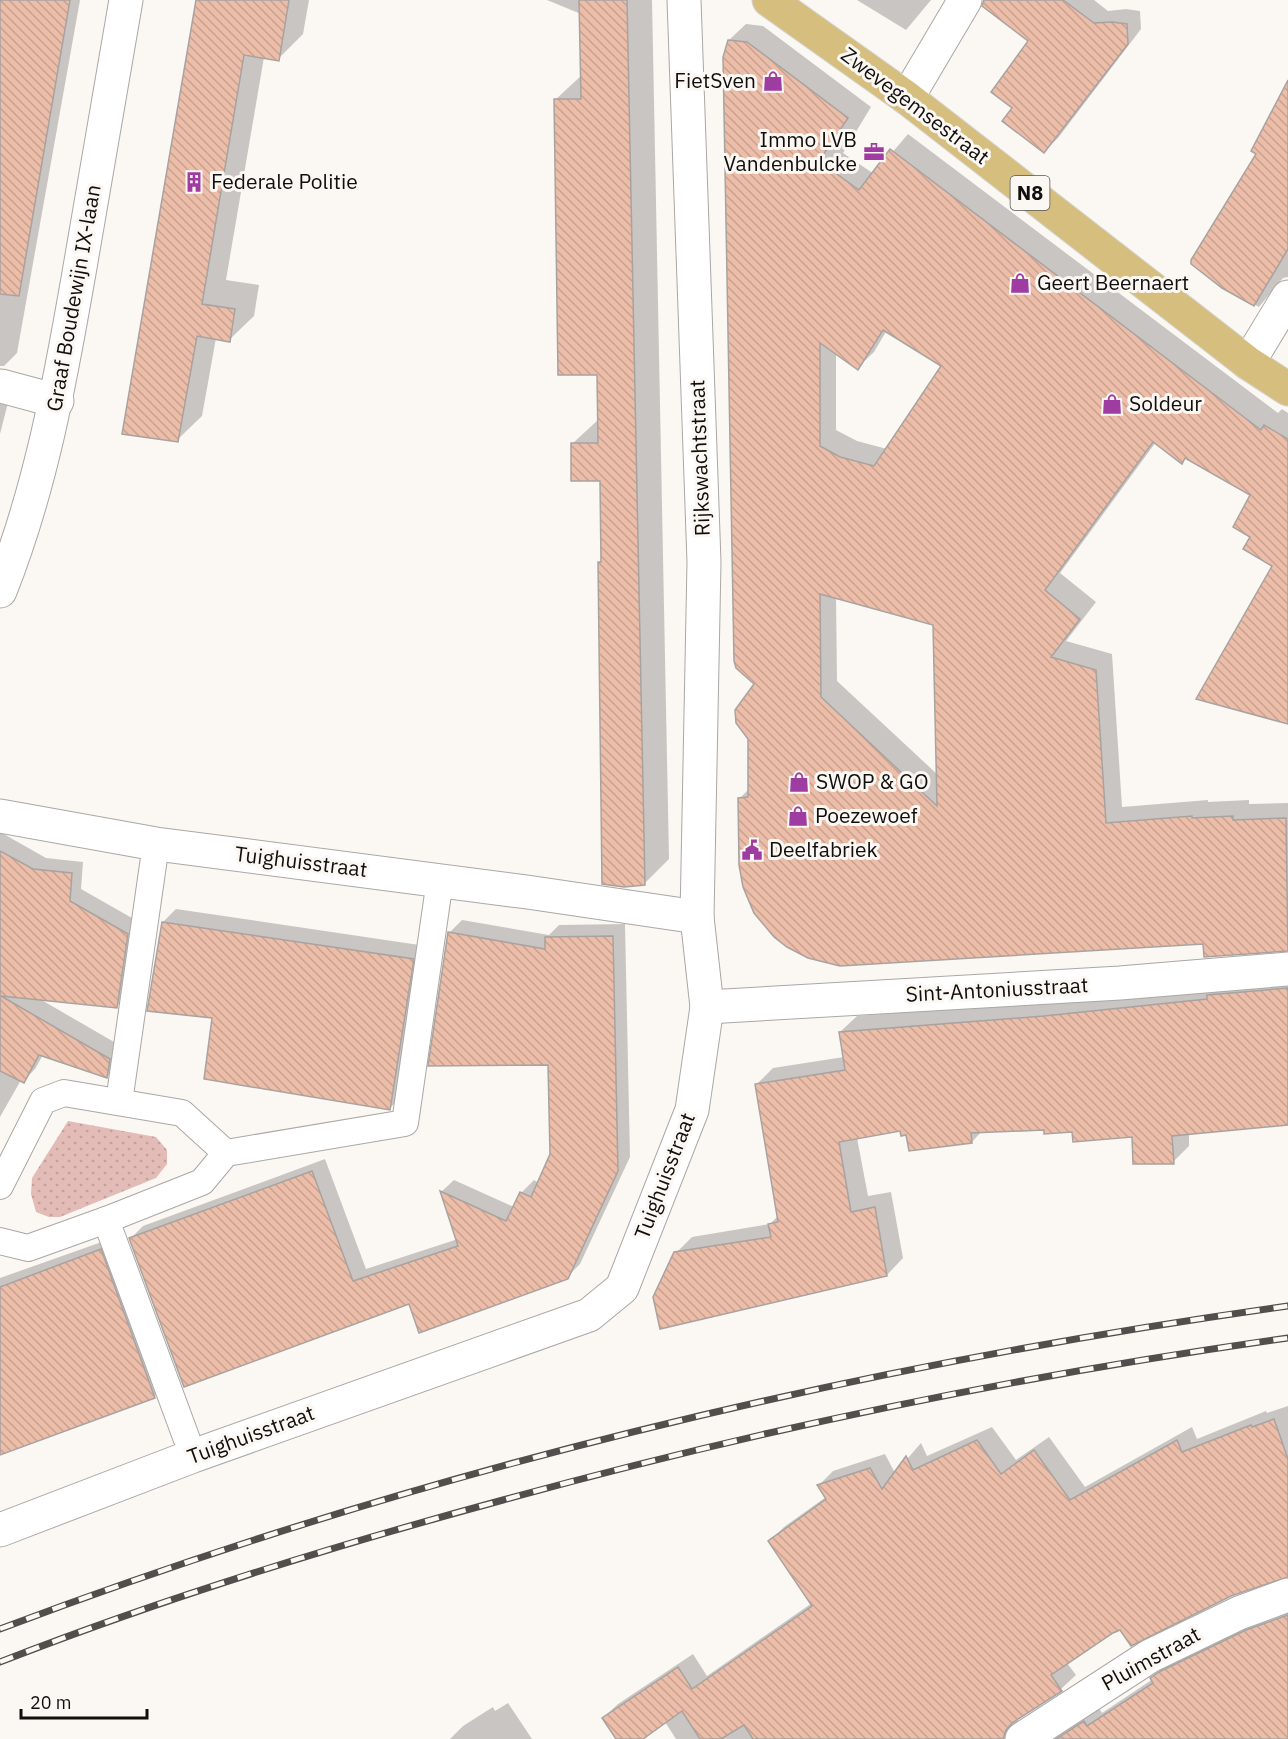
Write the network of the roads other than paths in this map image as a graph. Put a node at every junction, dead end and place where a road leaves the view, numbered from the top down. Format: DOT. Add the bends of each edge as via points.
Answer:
graph roads {
  1 [pos="126,0"];
  2 [pos="684,0"];
  3 [pos="770,0"];
  4 [pos="965,0"];
  5 [pos="907,98"];
  6 [pos="1288,297"];
  7 [pos="1248,363"];
  8 [pos="1,386"];
  9 [pos="1288,389"];
  10 [pos="57,400"];
  11 [pos="0,591"];
  12 [pos="0,816"];
  13 [pos="156,844"];
  14 [pos="440,880"];
  15 [pos="697,917"];
  16 [pos="1288,969"];
  17 [pos="707,1007"];
  18 [pos="119,1102"];
  19 [pos="226,1154"];
  20 [pos="0,1185"];
  21 [pos="106,1220"];
  22 [pos="0,1241"];
  23 [pos="194,1456"];
  24 [pos="0,1530"];
  25 [pos="1288,1595"];
  26 [pos="1022,1739"];
  1 -- 10 [label="street, Graaf Boudewijn IX-laan"];
  2 -- 15 [label="street, Rijkswachtstraat" via="704,562"];
  3 -- 5 [label="main road, Zwevegemsestraat / N8"];
  4 -- 5 [label="street"];
  5 -- 7 [label="main road, Zwevegemsestraat / N8"];
  6 -- 7 [label="street"];
  7 -- 9 [label="main road, Zwevegemsestraat / N8"];
  8 -- 10 [label="street"];
  10 -- 11 [label="street, Graaf Boudewijn IX-laan" via="39,477"];
  12 -- 13 [label="street, Tuighuisstraat"];
  13 -- 14 [label="street, Tuighuisstraat"];
  13 -- 18 [label="lane"];
  14 -- 15 [label="street, Tuighuisstraat"];
  14 -- 19 [label="lane" via="405,1123"];
  15 -- 17 [label="street, Tuighuisstraat"];
  16 -- 17 [label="street, Sint-Antoniusstraat" via="1120,983"];
  17 -- 23 [label="street, Tuighuisstraat" via="692,1110 622,1288 589,1315"];
  18 -- 19 [label="lane" via="182,1113"];
  18 -- 20 [label="lane" via="64,1093 43,1101"];
  19 -- 21 [label="lane" via="202,1182"];
  21 -- 22 [label="lane" via="28,1248"];
  21 -- 23 [label="lane"];
  23 -- 24 [label="street, Tuighuisstraat"];
  25 -- 26 [label="street, Pluimstraat" via="1239,1613 1150,1656"];
}
